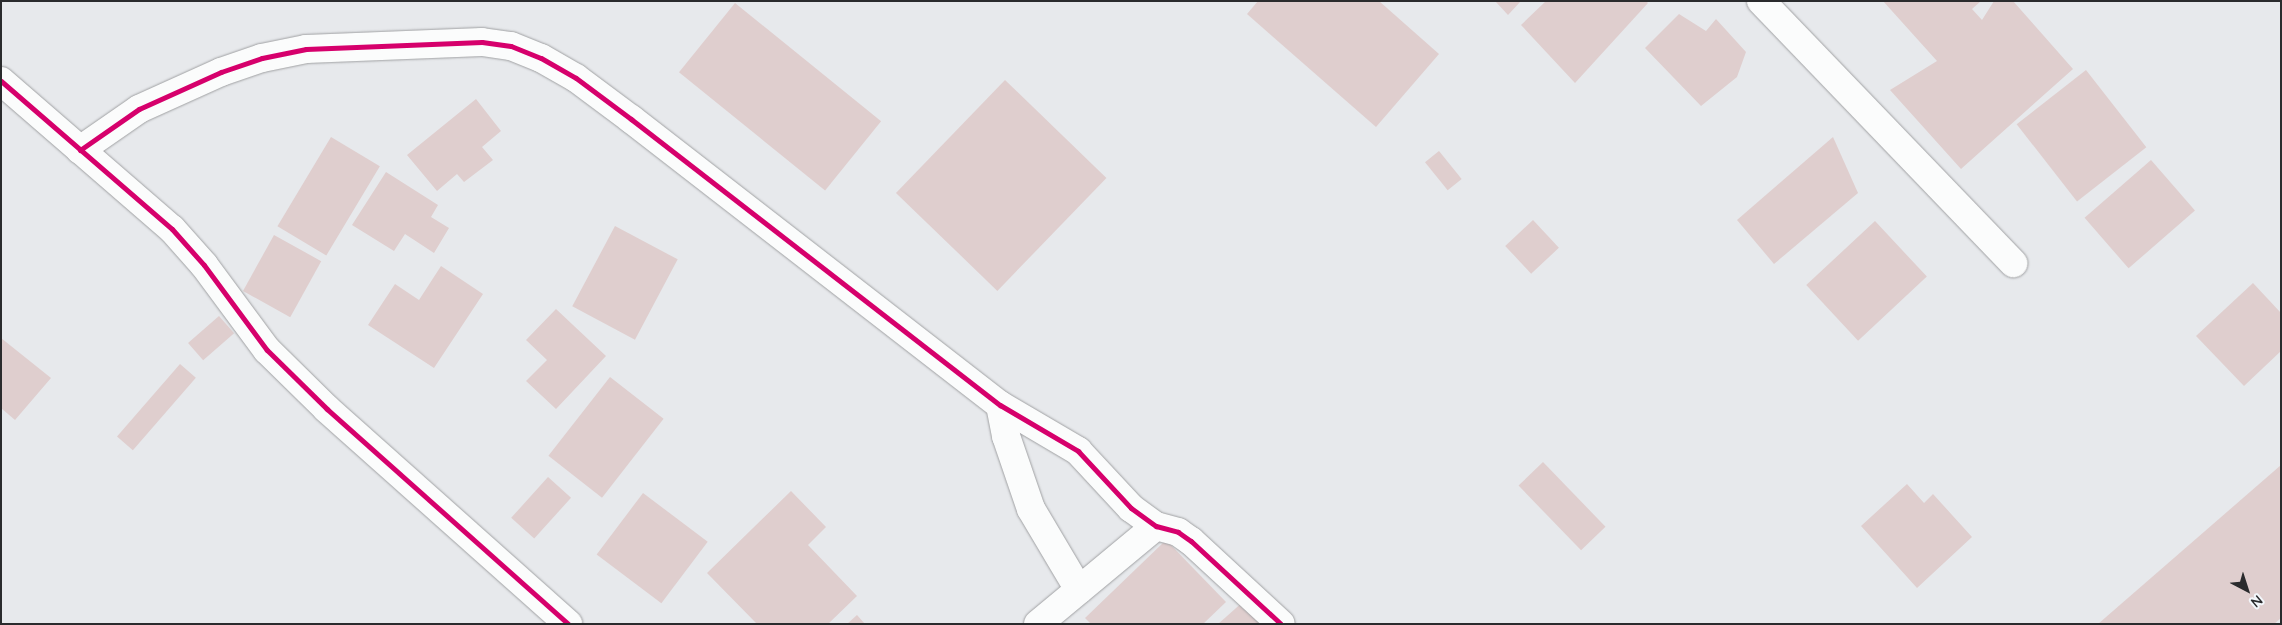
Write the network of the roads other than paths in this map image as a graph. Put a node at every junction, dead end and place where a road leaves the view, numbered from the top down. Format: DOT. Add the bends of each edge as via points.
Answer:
graph roads {
  1 [pos="1761,1"];
  2 [pos="1,81"];
  3 [pos="80,150"];
  4 [pos="2013,263"];
  5 [pos="1000,406"];
  6 [pos="1156,526"];
  7 [pos="1079,590"];
  8 [pos="568,624"];
  9 [pos="1038,624"];
  10 [pos="1281,624"];
  1 -- 4 [label="street"];
  2 -- 3 [label="street"];
  3 -- 5 [label="street" via="139,110 221,72 262,58 306,49 392,43 482,42 511,46 541,58 584,84"];
  3 -- 8 [label="street" via="172,229 204,265 267,350 327,409"];
  5 -- 6 [label="street" via="1078,451 1131,508"];
  5 -- 7 [label="street" via="1006,436 1031,509"];
  6 -- 7 [label="street"];
  6 -- 10 [label="street" via="1178,532 1191,541"];
  7 -- 9 [label="street"];
}
